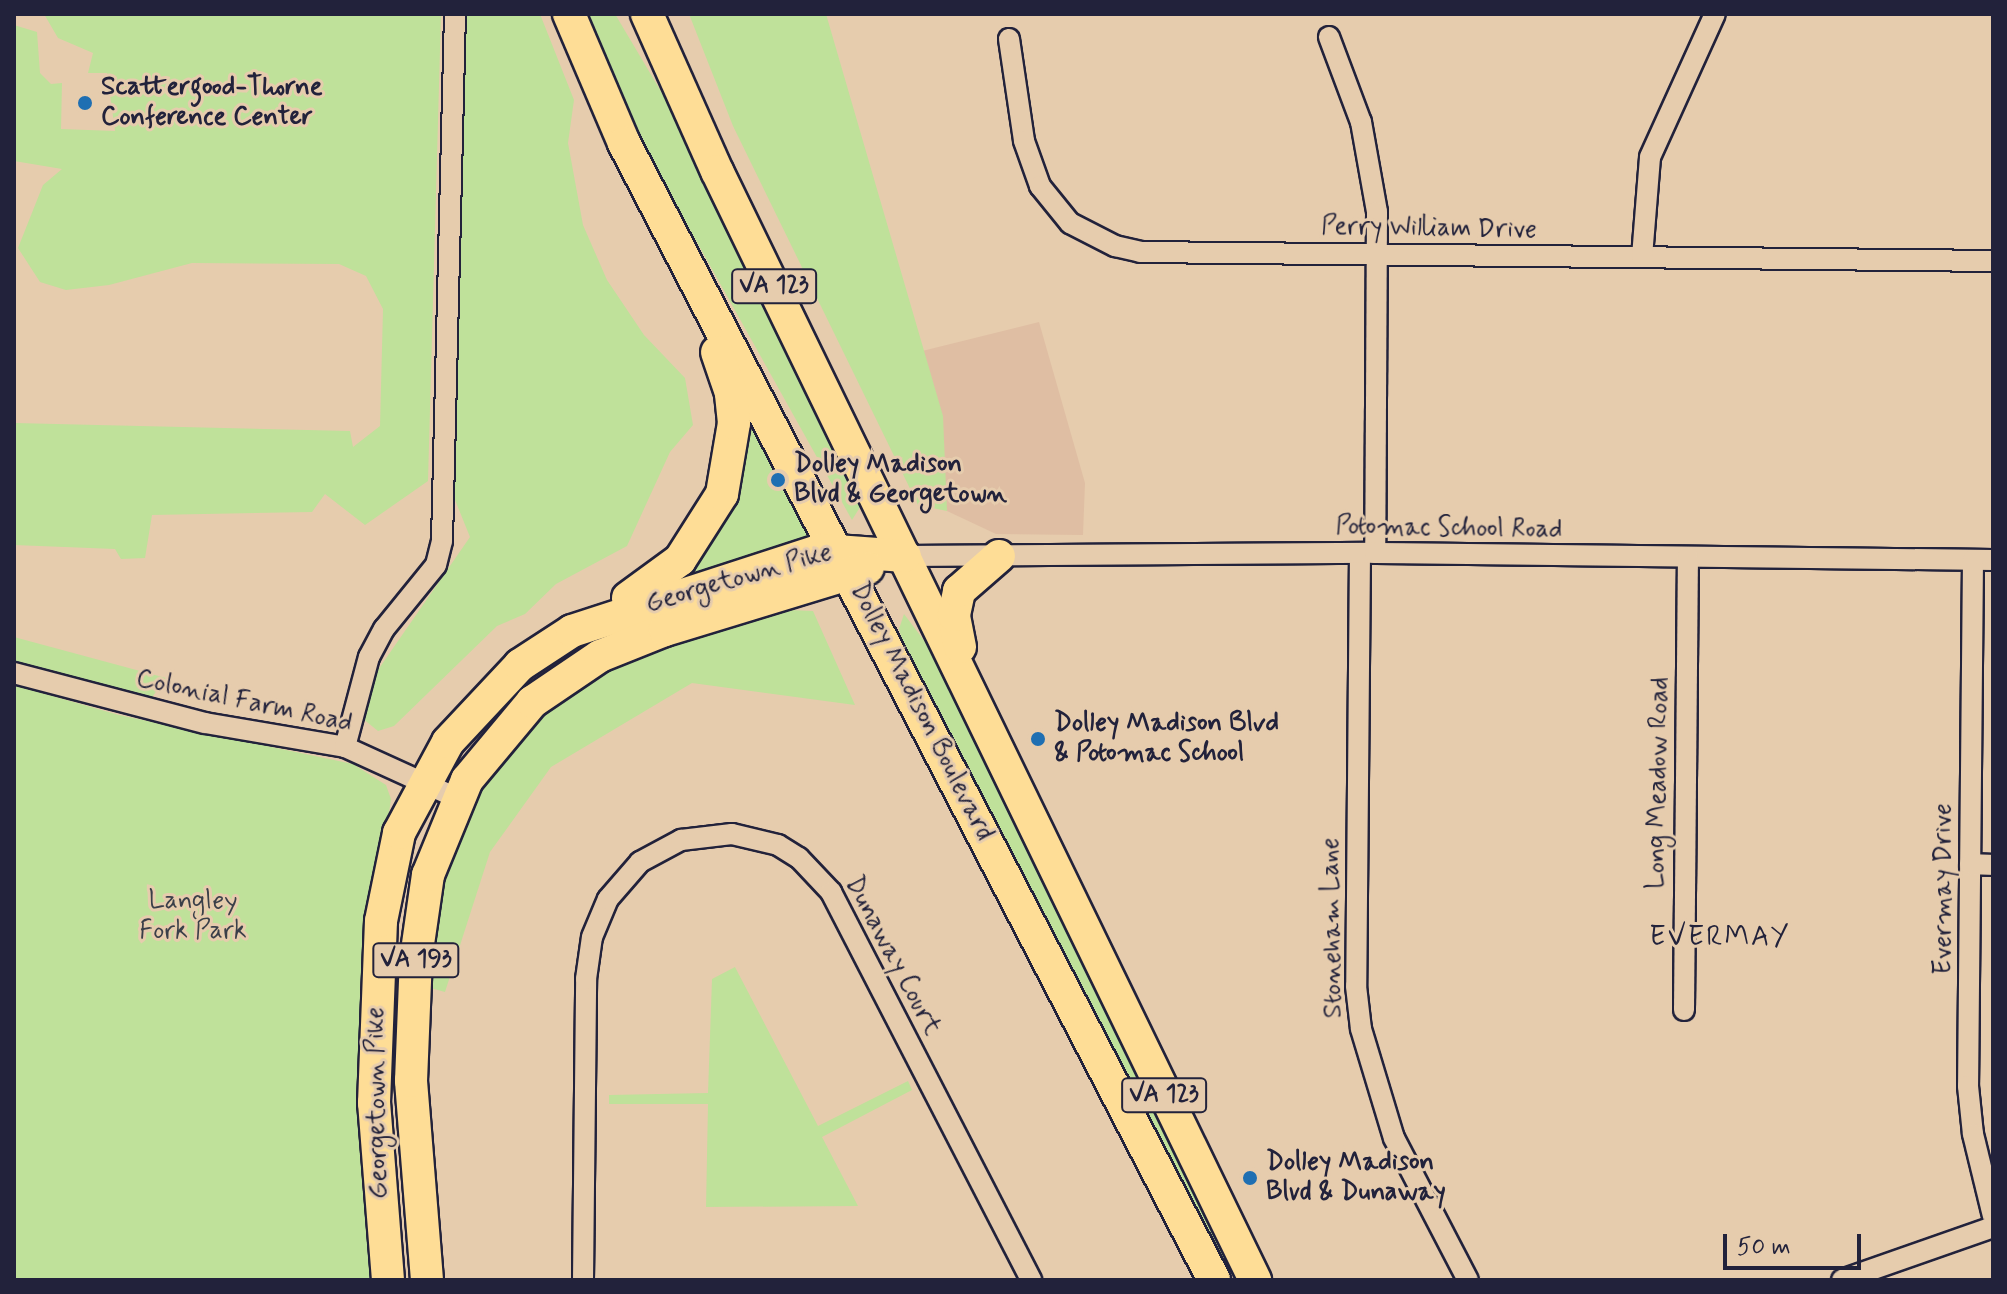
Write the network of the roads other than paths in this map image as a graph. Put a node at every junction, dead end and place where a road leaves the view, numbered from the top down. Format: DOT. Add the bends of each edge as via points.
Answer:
graph roads {
  1 [pos="455,14"];
  2 [pos="569,14"];
  3 [pos="647,14"];
  4 [pos="1715,14"];
  5 [pos="1329,37"];
  6 [pos="1009,39"];
  7 [pos="654,202"];
  8 [pos="1378,253"];
  9 [pos="1642,257"];
  10 [pos="1993,261"];
  11 [pos="1368,553"];
  12 [pos="905,556"];
  13 [pos="999,556"];
  14 [pos="1688,557"];
  15 [pos="1983,560"];
  16 [pos="844,562"];
  17 [pos="572,631"];
  18 [pos="14,673"];
  19 [pos="971,692"];
  20 [pos="345,747"];
  21 [pos="424,781"];
  22 [pos="457,798"];
  23 [pos="1970,864"];
  24 [pos="1993,865"];
  25 [pos="1684,1010"];
  26 [pos="1993,1216"];
  27 [pos="1993,1227"];
  28 [pos="388,1280"];
  29 [pos="427,1280"];
  30 [pos="583,1280"];
  31 [pos="1031,1280"];
  32 [pos="1214,1280"];
  33 [pos="1255,1280"];
  34 [pos="1468,1280"];
  35 [pos="1842,1280"];
  1 -- 20 [label="street" via="442,541 436,565 384,629 369,657"];
  2 -- 7 [label="main road, Dolley Madison Boulevard / VA 123"];
  3 -- 12 [label="main road, Dolley Madison Boulevard / VA 123" via="717,171"];
  4 -- 9 [label="street" via="1650,157"];
  5 -- 8 [label="street, Stoneham Lane" via="1364,137"];
  6 -- 8 [label="street, Perry William Drive" via="1029,164 1053,206 1091,236 1140,252"];
  7 -- 16 [label="main road, Dolley Madison Boulevard / VA 123"];
  7 -- 17 [label="main road" via="728,378 734,423 731,464 716,508 680,560 644,589"];
  8 -- 9 [label="street, Perry William Drive"];
  8 -- 11 [label="street, Stoneham Lane"];
  9 -- 10 [label="street, Perry William Drive"];
  11 -- 13 [label="street, Potomac School Road"];
  11 -- 14 [label="street, Potomac School Road"];
  11 -- 34 [label="street, Stoneham Lane" via="1356,986 1361,1029 1394,1138"];
  12 -- 13 [label="street, Potomac School Road"];
  12 -- 16 [label="main road, Georgetown Pike / VA 193"];
  12 -- 19 [label="main road, Dolley Madison Boulevard / VA 123"];
  13 -- 19 [label="main road" via="967,580 955,604"];
  14 -- 15 [label="street, Potomac School Road"];
  14 -- 25 [label="street, Long Meadow Road"];
  15 -- 23 [label="street, Evermay Drive"];
  16 -- 17 [label="main road, Georgetown Pike / VA 193" via="811,553"];
  16 -- 22 [label="main road, Georgetown Pike / VA 193" via="641,638 583,666 519,714"];
  16 -- 32 [label="main road, Dolley Madison Boulevard / VA 123"];
  17 -- 21 [label="main road, Georgetown Pike / VA 193" via="536,653 489,695"];
  18 -- 20 [label="street, Colonial Farm Road" via="205,723"];
  19 -- 33 [label="main road, Dolley Madison Boulevard / VA 123"];
  20 -- 21 [label="street, Colonial Farm Road"];
  21 -- 22 [label="street, Colonial Farm Road"];
  21 -- 28 [label="main road, Georgetown Pike / VA 193" via="393,853 379,945 374,1126"];
  22 -- 29 [label="main road, Georgetown Pike / VA 193" via="428,875 414,985 412,1106"];
  23 -- 24 [label="street"];
  23 -- 26 [label="street, Evermay Drive" via="1968,1086 1973,1134"];
  27 -- 35 [label="street"];
  30 -- 31 [label="street, Dunaway Court" via="586,979 592,937 608,899 640,862 681,840 732,834 778,845 799,858 831,892"];
}
